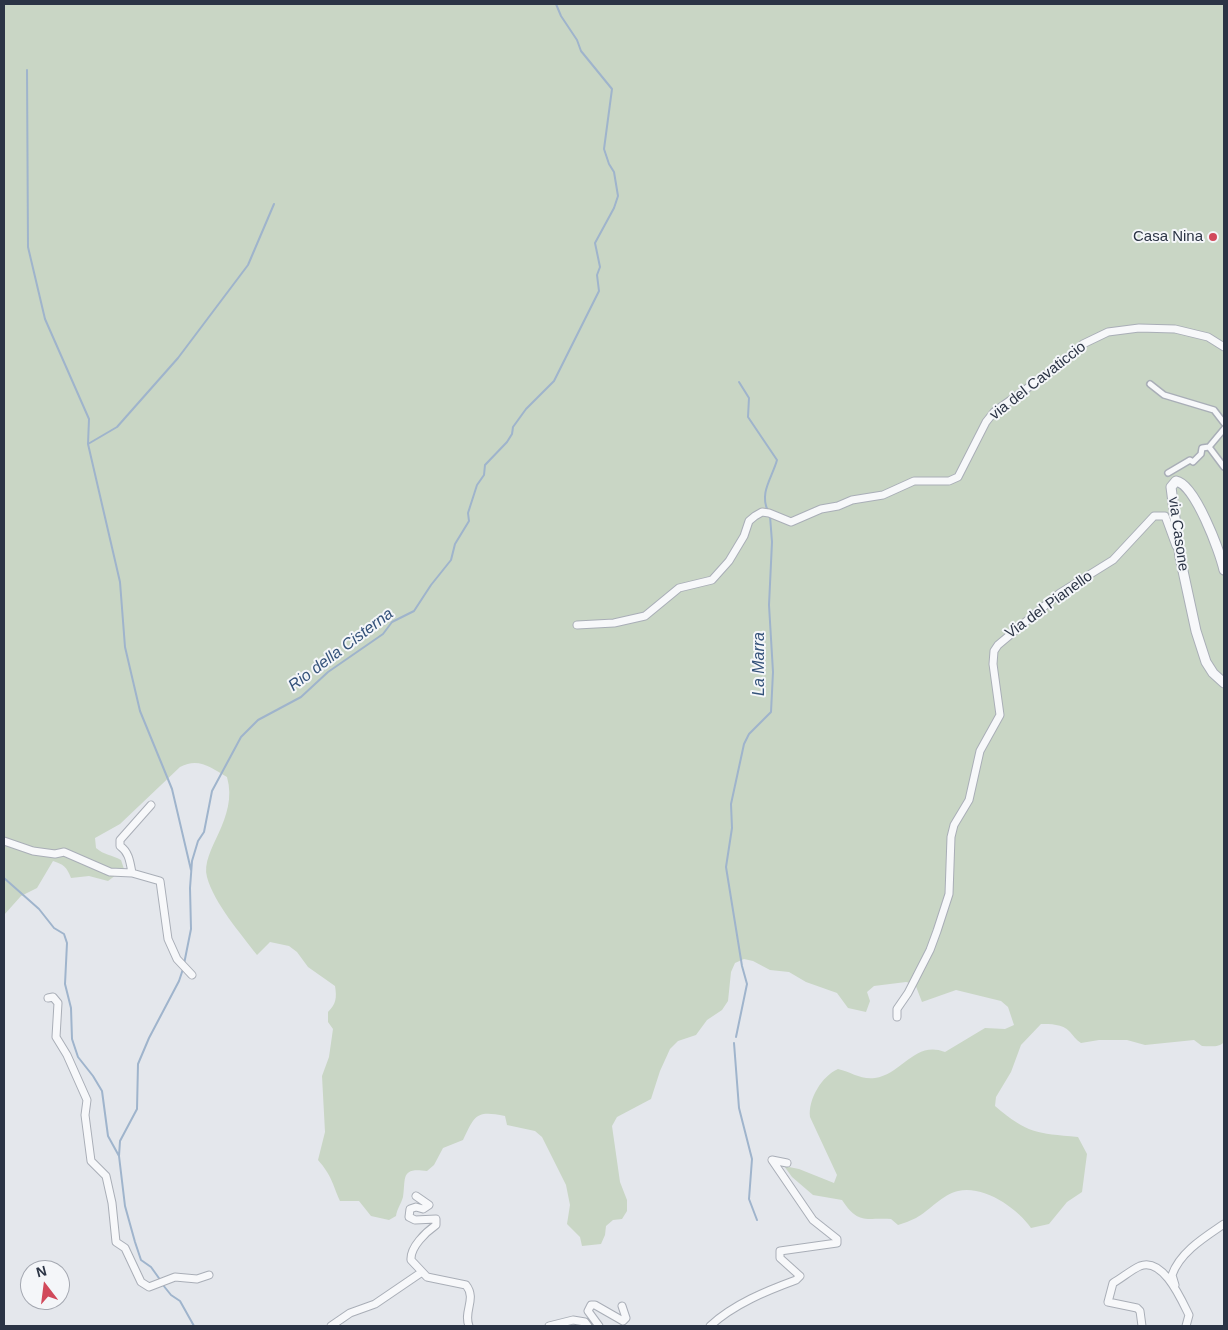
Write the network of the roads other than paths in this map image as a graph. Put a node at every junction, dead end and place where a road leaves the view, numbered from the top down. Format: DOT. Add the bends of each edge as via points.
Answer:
graph roads {
  1 [pos="1224,347"];
  2 [pos="1150,384"];
  3 [pos="1224,422"];
  4 [pos="1224,429"];
  5 [pos="1209,447"];
  6 [pos="1224,467"];
  7 [pos="1168,474"];
  8 [pos="1180,557"];
  9 [pos="1224,570"];
  10 [pos="577,625"];
  11 [pos="1224,683"];
  12 [pos="151,805"];
  13 [pos="4,841"];
  14 [pos="132,873"];
  15 [pos="187,969"];
  16 [pos="48,998"];
  17 [pos="896,1017"];
  18 [pos="787,1162"];
  19 [pos="416,1196"];
  20 [pos="1224,1224"];
  21 [pos="422,1272"];
  22 [pos="209,1275"];
  23 [pos="1176,1290"];
  24 [pos="622,1306"];
  25 [pos="330,1326"];
  26 [pos="469,1326"];
  27 [pos="548,1326"];
  28 [pos="588,1326"];
  29 [pos="599,1326"];
  30 [pos="710,1326"];
  31 [pos="1142,1326"];
  32 [pos="1186,1326"];
  1 -- 10 [label="street, via del Cavaticcio" via="1208,337 1175,328 1108,332 1083,344 1062,364 994,412 958,477 949,482 914,481 883,496 852,500 790,522 762,512 749,520 744,536 729,561 712,580 679,588 645,616 614,623"];
  2 -- 3 [label="street" via="1164,395 1214,410"];
  4 -- 5 [label="street"];
  5 -- 6 [label="street"];
  5 -- 7 [label="street" via="1202,448 1193,462 1190,460"];
  8 -- 9 [label="street, via Casone" via="1171,487 1176,481 1184,486 1210,528"];
  8 -- 11 [label="street, via Casone" via="1206,662 1212,673"];
  8 -- 17 [label="street, Via del Pianello" via="1164,516 1148,519 1113,560 1060,593 994,651 1000,715 980,751 969,800 954,826 949,894 937,931 908,994 897,1009"];
  12 -- 14 [label="street" via="120,840"];
  13 -- 14 [label="street" via="33,851 64,852 110,872"];
  14 -- 15 [label="street" via="160,881 168,939"];
  16 -- 22 [label="street" via="53,997 58,1003 57,1042 67,1054 87,1100 85,1115 90,1153 95,1166 106,1176 116,1242 125,1248 141,1282 149,1287 181,1276 197,1279"];
  18 -- 30 [label="street" via="772,1160 813,1220 837,1239 836,1243 780,1251 780,1258 800,1276 766,1290"];
  19 -- 21 [label="street" via="428,1205 423,1209 410,1209 409,1217 415,1220 436,1219 436,1225 424,1234 410,1257"];
  20 -- 23 [label="street" via="1198,1241 1175,1267 1172,1275"];
  21 -- 25 [label="street" via="375,1304 350,1313"];
  21 -- 26 [label="street" via="427,1277 466,1285 472,1298 467,1321"];
  23 -- 31 [label="street" via="1162,1271 1148,1264 1113,1283 1108,1302 1137,1308"];
  23 -- 32 [label="street" via="1189,1315"];
  24 -- 29 [label="street" via="626,1318 623,1320 590,1305 588,1311"];
  27 -- 28 [label="street" via="573,1320 585,1322"];
}
